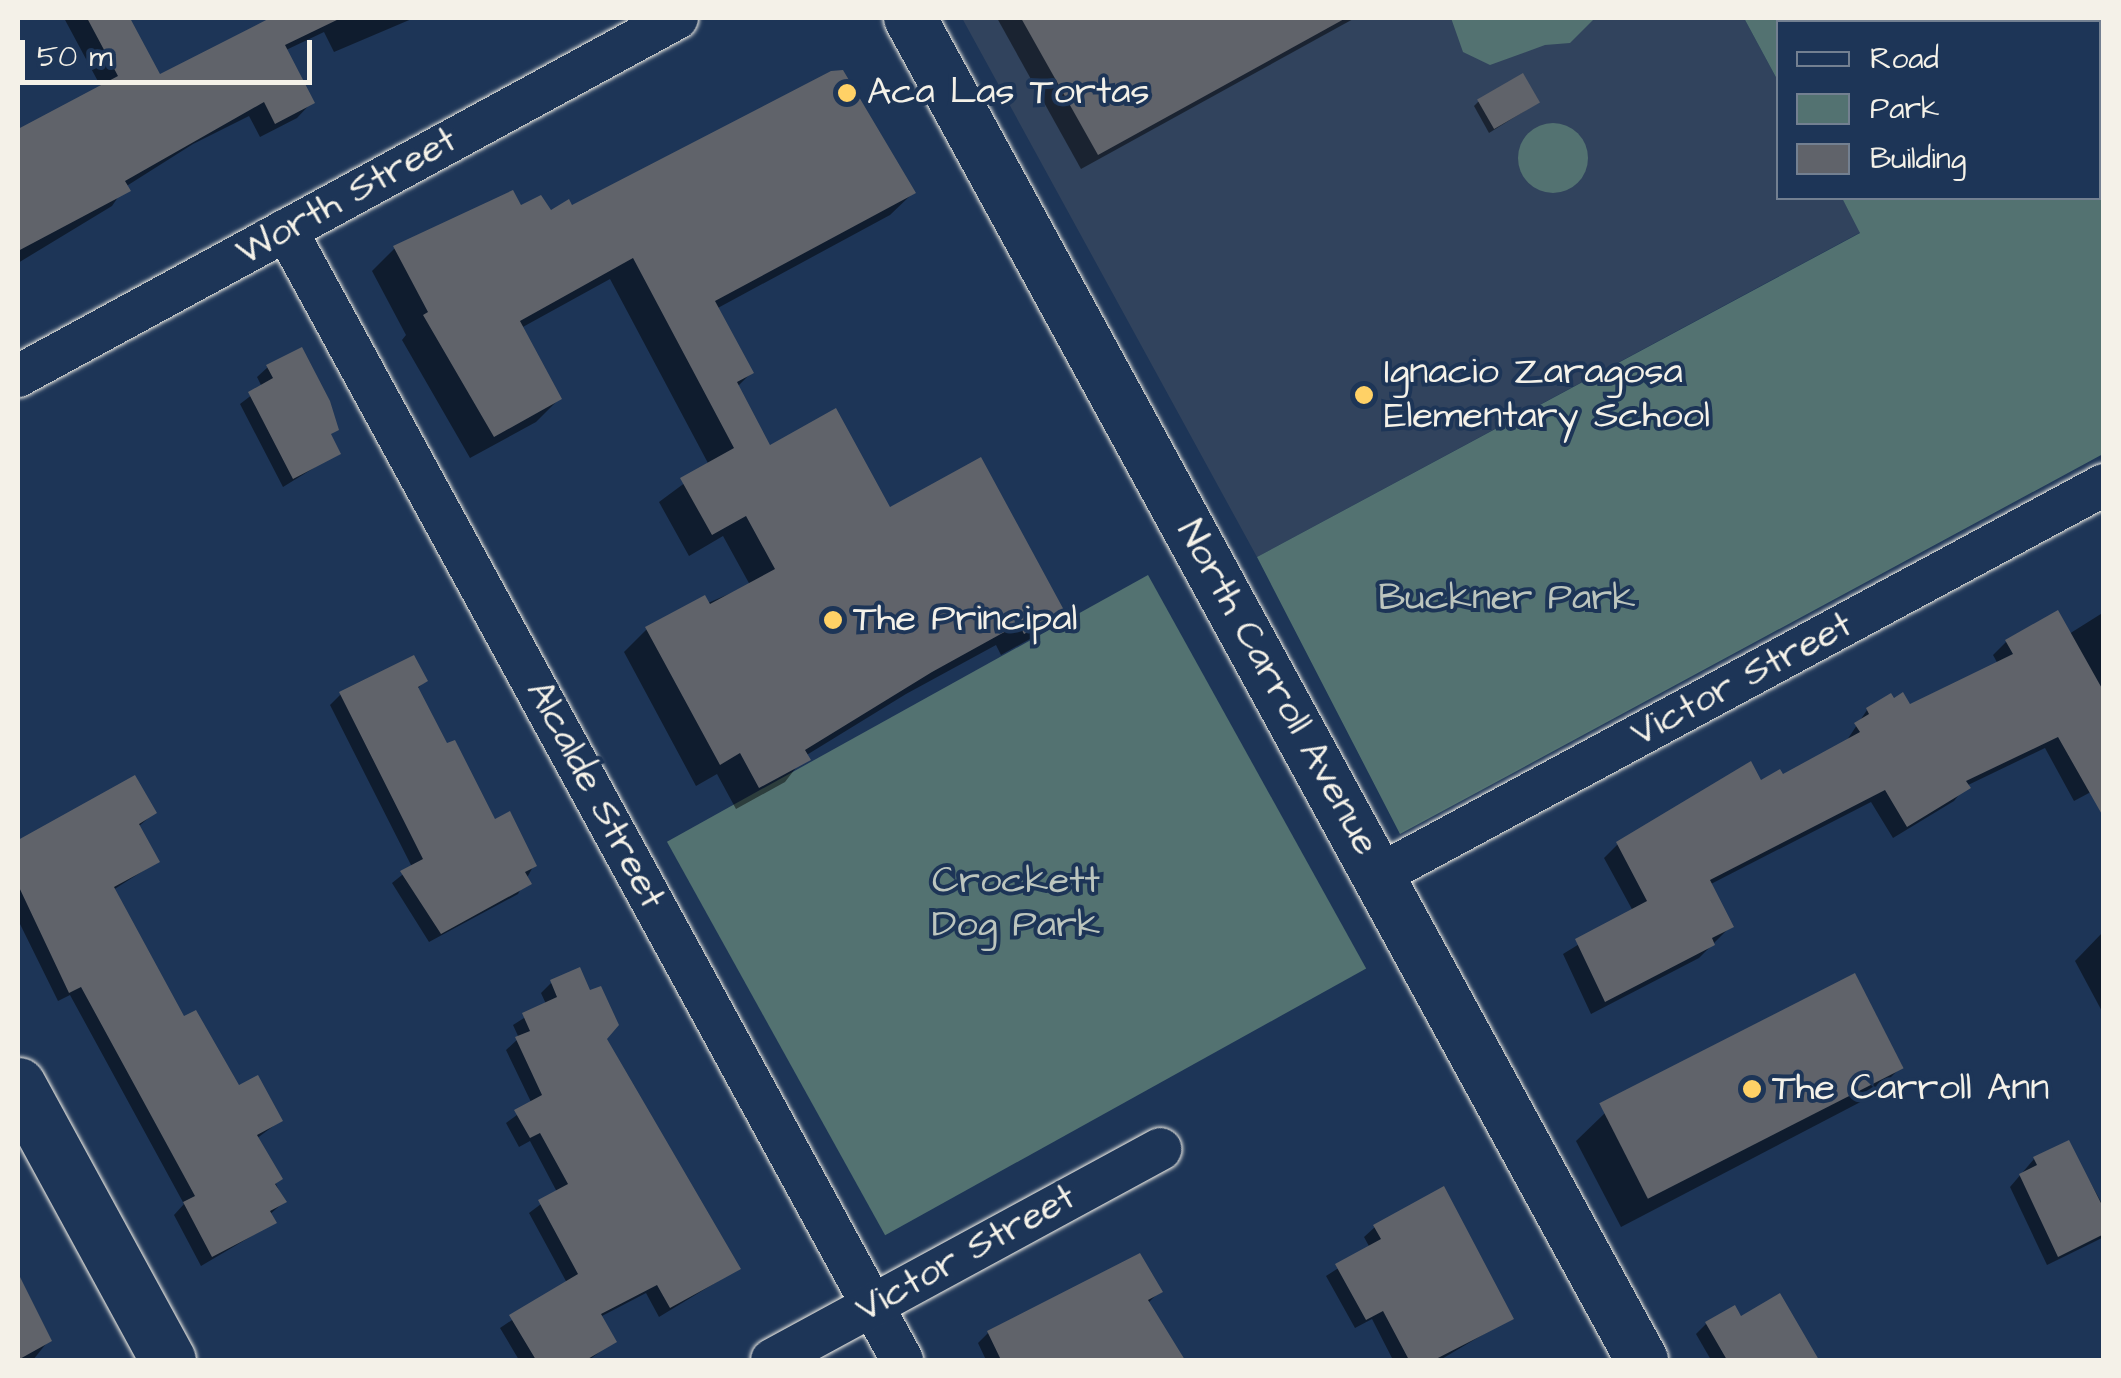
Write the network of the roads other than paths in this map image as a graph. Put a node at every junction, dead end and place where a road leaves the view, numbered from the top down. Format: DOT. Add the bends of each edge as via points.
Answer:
graph roads {
  1 [pos="678,18"];
  2 [pos="910,18"];
  3 [pos="286,230"];
  4 [pos="18,376"];
  5 [pos="2104,485"];
  6 [pos="1379,876"];
  7 [pos="18,1085"];
  8 [pos="1160,1149"];
  9 [pos="873,1305"];
  10 [pos="168,1360"];
  11 [pos="772,1360"];
  12 [pos="902,1360"];
  13 [pos="1642,1360"];
  1 -- 3 [label="street, Worth Street"];
  2 -- 6 [label="street, North Carroll Avenue"];
  3 -- 4 [label="street, Worth Street"];
  3 -- 9 [label="street, Alcalde Street"];
  5 -- 6 [label="street, Victor Street"];
  6 -- 13 [label="street, North Carroll Avenue"];
  7 -- 10 [label="main road"];
  8 -- 9 [label="street, Victor Street"];
  9 -- 11 [label="street, Victor Street"];
  9 -- 12 [label="street, Alcalde Street"];
}
